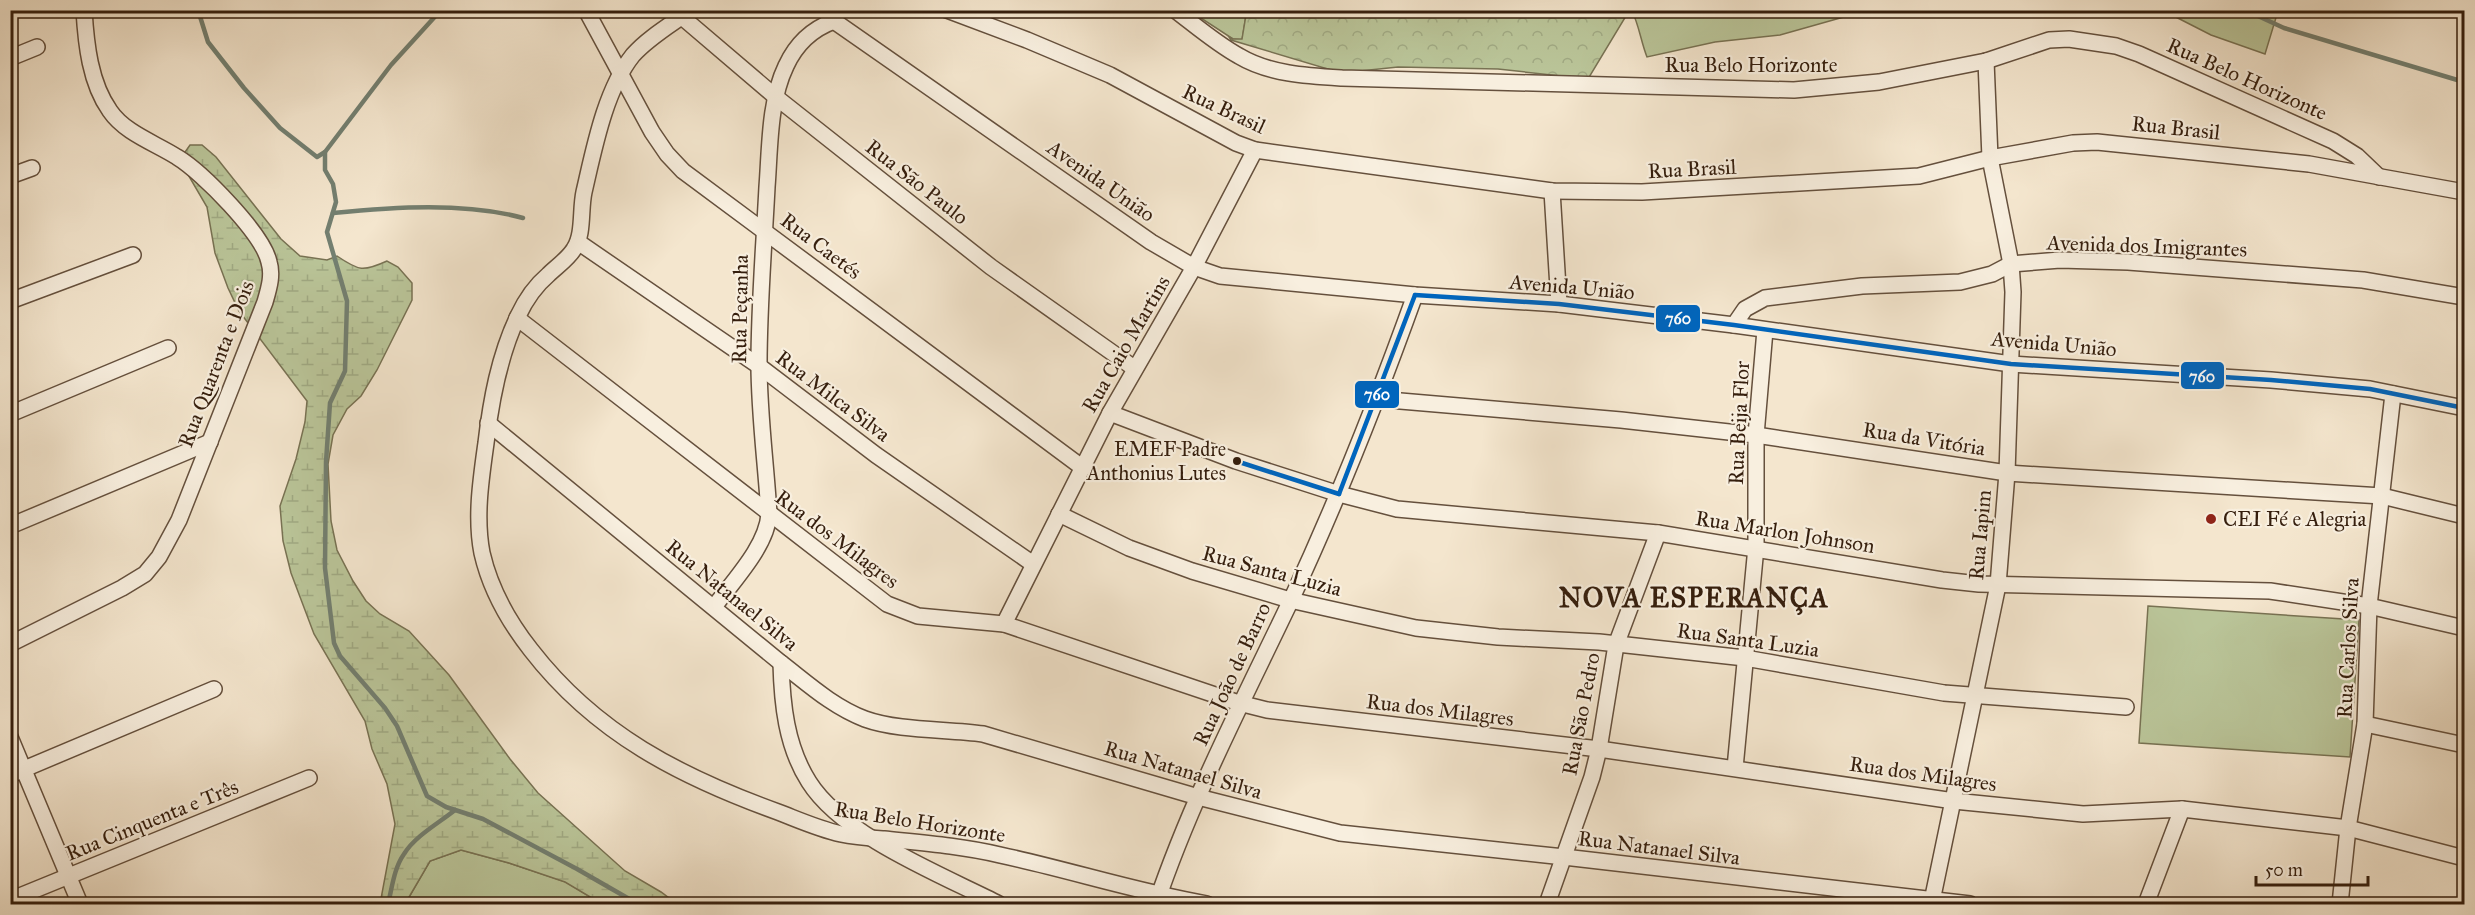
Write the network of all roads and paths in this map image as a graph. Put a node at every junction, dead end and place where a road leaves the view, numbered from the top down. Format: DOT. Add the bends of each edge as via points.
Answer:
graph roads {
  1 [pos="84,10"];
  2 [pos="586,10"];
  3 [pos="946,10"];
  4 [pos="1175,10"];
  5 [pos="687,14"];
  6 [pos="829,16"];
  7 [pos="37,48"];
  8 [pos="10,58"];
  9 [pos="1986,61"];
  10 [pos="621,72"];
  11 [pos="777,98"];
  12 [pos="1255,150"];
  13 [pos="1990,158"];
  14 [pos="32,168"];
  15 [pos="10,176"];
  16 [pos="2379,177"];
  17 [pos="1552,191"];
  18 [pos="2464,192"];
  19 [pos="763,229"];
  20 [pos="578,242"];
  21 [pos="133,255"];
  22 [pos="2011,264"];
  23 [pos="1194,267"];
  24 [pos="1415,296"];
  25 [pos="2464,297"];
  26 [pos="10,301"];
  27 [pos="1559,304"];
  28 [pos="517,318"];
  29 [pos="1734,325"];
  30 [pos="1765,330"];
  31 [pos="168,348"];
  32 [pos="2011,363"];
  33 [pos="759,366"];
  34 [pos="1134,368"];
  35 [pos="2393,394"];
  36 [pos="1377,399"];
  37 [pos="2464,408"];
  38 [pos="1110,413"];
  39 [pos="10,414"];
  40 [pos="488,423"];
  41 [pos="1756,435"];
  42 [pos="210,442"];
  43 [pos="1083,468"];
  44 [pos="2007,473"];
  45 [pos="1339,494"];
  46 [pos="2382,496"];
  47 [pos="1059,513"];
  48 [pos="769,514"];
  49 [pos="2464,516"];
  50 [pos="10,526"];
  51 [pos="1658,532"];
  52 [pos="1755,548"];
  53 [pos="1033,564"];
  54 [pos="1998,585"];
  55 [pos="1290,600"];
  56 [pos="2369,606"];
  57 [pos="714,608"];
  58 [pos="1004,624"];
  59 [pos="2464,628"];
  60 [pos="10,644"];
  61 [pos="1616,645"];
  62 [pos="1745,658"];
  63 [pos="781,663"];
  64 [pos="214,689"];
  65 [pos="1976,696"];
  66 [pos="1239,704"];
  67 [pos="2126,707"];
  68 [pos="2365,724"];
  69 [pos="10,737"];
  70 [pos="2464,745"];
  71 [pos="1599,749"];
  72 [pos="1735,768"];
  73 [pos="17,772"];
  74 [pos="309,778"];
  75 [pos="1198,797"];
  76 [pos="1954,801"];
  77 [pos="2182,809"];
  78 [pos="2348,828"];
  79 [pos="869,837"];
  80 [pos="1564,857"];
  81 [pos="2464,858"];
  82 [pos="68,876"];
  83 [pos="10,900"];
  84 [pos="1157,900"];
  85 [pos="1932,901"];
  86 [pos="80,904"];
  87 [pos="999,904"];
  88 [pos="1207,904"];
  89 [pos="1547,904"];
  90 [pos="1970,904"];
  91 [pos="2146,904"];
  92 [pos="2340,904"];
  1 -- 42 [label="street, Rua Quarenta e Dois" via="89,55 108,110 211,183 261,243 269,260 271,278 265,302"];
  2 -- 10 [label="street, Rua Caetés"];
  3 -- 12 [label="street, Rua Brasil" via="1090,66"];
  4 -- 9 [label="street, Rua Belo Horizonte" via="1239,57 1286,73 1332,78 1794,90 1879,82"];
  5 -- 10 [label="street" via="653,37"];
  5 -- 11 [label="street, Rua São Paulo"];
  6 -- 11 [label="street, Rua Peçanha" via="791,55 780,79"];
  6 -- 23 [label="street, Avenida União" via="1151,242"];
  7 -- 8 [label="street"];
  9 -- 13 [label="street, Rua Iapim"];
  9 -- 16 [label="street, Rua Belo Horizonte" via="2049,40 2116,46 2333,141"];
  10 -- 19 [label="street, Rua Caetés" via="667,154 703,187"];
  10 -- 20 [label="street" via="606,110 583,196"];
  11 -- 19 [label="street, Rua Peçanha"];
  11 -- 34 [label="street, Rua São Paulo" via="991,267"];
  12 -- 17 [label="street, Rua Brasil"];
  12 -- 23 [label="street, Rua Caio Martins"];
  13 -- 16 [label="street, Rua Brasil" via="2073,143 2121,143 2309,164"];
  13 -- 17 [label="street, Rua Brasil" via="1919,176 1689,191"];
  13 -- 22 [label="street, Rua Iapim"];
  14 -- 15 [label="street"];
  16 -- 18 [label="street, Rua Brasil"];
  17 -- 27 [label="street"];
  19 -- 33 [label="street, Rua Peçanha"];
  19 -- 43 [label="street, Rua Caetés"];
  20 -- 28 [label="street, Rua Belo Horizonte" via="574,251 528,298"];
  20 -- 33 [label="street, Rua Milca Silva"];
  21 -- 26 [label="street"];
  22 -- 25 [label="street, Avenida dos Imigrantes" via="2084,260 2289,274 2363,280"];
  22 -- 29 [label="street, Avenida dos Imigrantes" via="1992,274 1960,282 1862,286 1765,298 1745,309"];
  22 -- 32 [label="street, Rua Iapim"];
  23 -- 24 [label="street, Avenida União" via="1247,280"];
  23 -- 34 [label="street, Rua Caio Martins"];
  24 -- 27 [label="street, Avenida União"];
  24 -- 36 [label="street, Rua João de Barro"];
  27 -- 29 [label="street, Avenida União"];
  28 -- 40 [label="street, Rua Belo Horizonte" via="494,388"];
  28 -- 48 [label="street, Rua dos Milagres"];
  29 -- 30 [label="street, Avenida União"];
  30 -- 32 [label="street, Avenida União"];
  30 -- 41 [label="street, Rua Beija Flor"];
  31 -- 39 [label="street"];
  32 -- 35 [label="street, Avenida União" via="2271,380"];
  32 -- 44 [label="street, Rua Iapim"];
  33 -- 48 [label="street, Rua Peçanha"];
  33 -- 53 [label="street, Rua Milca Silva" via="876,455"];
  34 -- 38 [label="street, Rua Caio Martins"];
  35 -- 37 [label="street, Avenida União"];
  35 -- 46 [label="street, Rua Carlos Silva"];
  36 -- 41 [label="street, Rua da Vitória"];
  36 -- 45 [label="street, Rua João de Barro"];
  38 -- 43 [label="street, Rua Caio Martins"];
  38 -- 45 [label="street, Rua Marlon Johnson" via="1236,461"];
  40 -- 57 [label="street, Rua Natanael Silva"];
  40 -- 79 [label="street, Rua Belo Horizonte" via="478,518 482,553 495,591 516,630 554,677 591,715 682,773 722,792 820,827"];
  41 -- 44 [label="street, Rua da Vitória"];
  41 -- 52 [label="street, Rua Beija Flor"];
  42 -- 50 [label="street"];
  42 -- 60 [label="street, Rua Quarenta e Dois" via="169,542 145,574"];
  43 -- 47 [label="street, Rua Caio Martins"];
  44 -- 46 [label="street, Rua da Vitória"];
  44 -- 54 [label="street, Rua Iapim"];
  45 -- 51 [label="street, Rua Marlon Johnson" via="1420,512"];
  45 -- 55 [label="street, Rua João de Barro"];
  46 -- 49 [label="street, Rua da Vitória"];
  46 -- 56 [label="street, Rua Carlos Silva"];
  47 -- 53 [label="street, Rua Caio Martins"];
  47 -- 55 [label="street, Rua Santa Luzia" via="1160,560"];
  48 -- 57 [label="street, Rua Peçanha" via="763,538"];
  48 -- 58 [label="street, Rua dos Milagres" via="902,612"];
  51 -- 52 [label="street, Rua Marlon Johnson"];
  51 -- 61 [label="street, Rua São Pedro"];
  52 -- 54 [label="street, Rua Marlon Johnson" via="1942,580"];
  52 -- 62 [label="street, Rua Beija Flor"];
  53 -- 58 [label="street, Rua Caio Martins"];
  54 -- 56 [label="street, Rua Marlon Johnson" via="2270,591"];
  54 -- 65 [label="street, Rua Iapim"];
  55 -- 61 [label="street, Rua Santa Luzia" via="1455,634"];
  55 -- 66 [label="street, Rua João de Barro"];
  56 -- 59 [label="street, Rua Marlon Johnson"];
  56 -- 68 [label="street, Rua Carlos Silva"];
  57 -- 63 [label="street, Rua Natanael Silva"];
  58 -- 66 [label="street, Rua dos Milagres"];
  61 -- 62 [label="street, Rua Santa Luzia"];
  61 -- 71 [label="street, Rua São Pedro"];
  62 -- 65 [label="street, Rua Santa Luzia"];
  62 -- 72 [label="street, Rua Beija Flor"];
  63 -- 75 [label="street, Rua Natanael Silva" via="823,695 864,719 885,725 983,734"];
  63 -- 79 [label="street" via="789,736 808,782 822,800"];
  64 -- 73 [label="street"];
  65 -- 67 [label="street, Rua Santa Luzia"];
  65 -- 76 [label="street, Rua Iapim"];
  66 -- 71 [label="street, Rua dos Milagres" via="1293,714"];
  66 -- 75 [label="street, Rua João de Barro"];
  68 -- 70 [label="street"];
  68 -- 78 [label="street, Rua Carlos Silva"];
  69 -- 73 [label="street"];
  71 -- 72 [label="street, Rua dos Milagres"];
  71 -- 80 [label="street, Rua São Pedro"];
  72 -- 76 [label="street, Rua dos Milagres"];
  73 -- 82 [label="street"];
  74 -- 82 [label="street, Rua Cinquenta e Três"];
  75 -- 80 [label="street, Rua Natanael Silva" via="1340,833"];
  75 -- 84 [label="street, Rua João de Barro"];
  76 -- 77 [label="street, Rua dos Milagres" via="2083,814"];
  76 -- 85 [label="street, Rua Iapim"];
  77 -- 78 [label="street, Rua dos Milagres"];
  77 -- 91 [label="street"];
  78 -- 81 [label="street, Rua dos Milagres"];
  78 -- 92 [label="street, Rua Carlos Silva"];
  79 -- 84 [label="street, Rua Belo Horizonte" via="1000,854"];
  79 -- 87 [label="street"];
  80 -- 85 [label="street, Rua Natanael Silva"];
  80 -- 89 [label="street, Rua São Pedro"];
  82 -- 83 [label="street, Rua Cinquenta e Três"];
  82 -- 86 [label="street"];
  84 -- 88 [label="street, Rua Belo Horizonte"];
  85 -- 90 [label="street, Rua Natanael Silva"];
}
